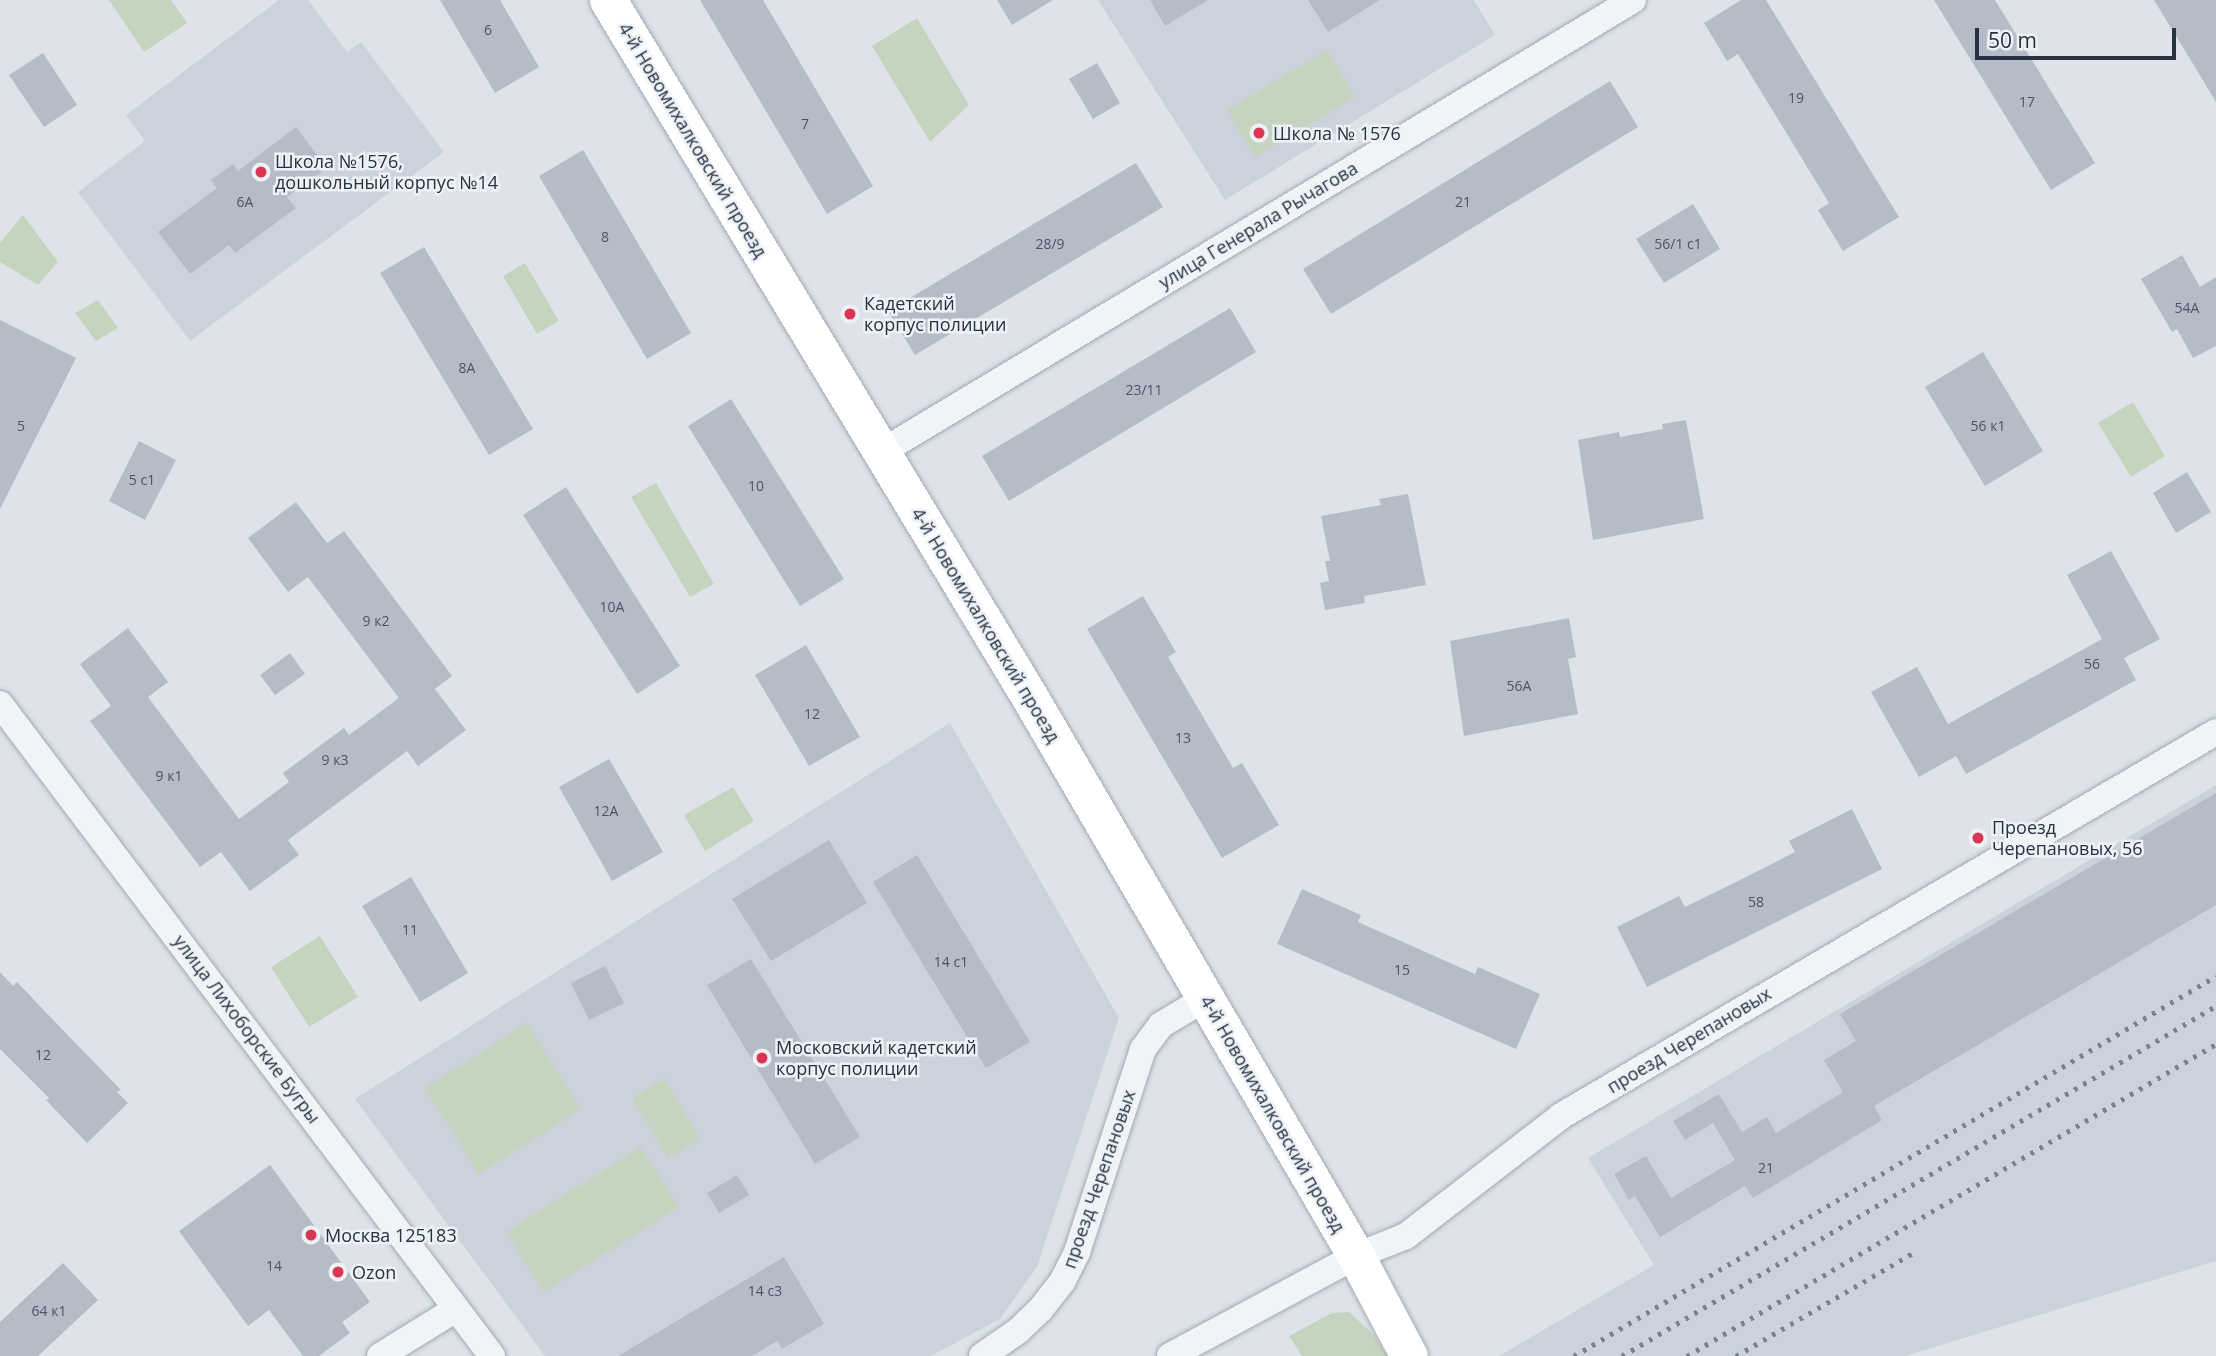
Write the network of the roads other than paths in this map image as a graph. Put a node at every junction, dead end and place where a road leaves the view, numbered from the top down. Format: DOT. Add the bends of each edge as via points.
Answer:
graph roads {
  1 [pos="608,0"];
  2 [pos="1633,0"];
  3 [pos="883,451"];
  4 [pos="0,705"];
  5 [pos="2216,732"];
  6 [pos="1206,998"];
  7 [pos="1356,1256"];
  8 [pos="456,1309"];
  9 [pos="380,1356"];
  10 [pos="492,1356"];
  11 [pos="982,1356"];
  12 [pos="1170,1356"];
  13 [pos="1409,1356"];
  1 -- 3 [label="street, 4-й Новомихалковский проезд"];
  2 -- 3 [label="street, улица Генерала Рычагова"];
  3 -- 6 [label="street, 4-й Новомихалковский проезд"];
  4 -- 8 [label="street, улица Лихоборские Бугры"];
  5 -- 7 [label="street, проезд Черепановых" via="1560,1116 1433,1218 1406,1236"];
  6 -- 7 [label="street, 4-й Новомихалковский проезд"];
  6 -- 11 [label="street, проезд Черепановых" via="1161,1025 1143,1049 1077,1252 1062,1282 1018,1331"];
  7 -- 12 [label="street, проезд Черепановых"];
  7 -- 13 [label="street, 4-й Новомихалковский проезд"];
  8 -- 9 [label="street"];
  8 -- 10 [label="street, улица Лихоборские Бугры"];
}
